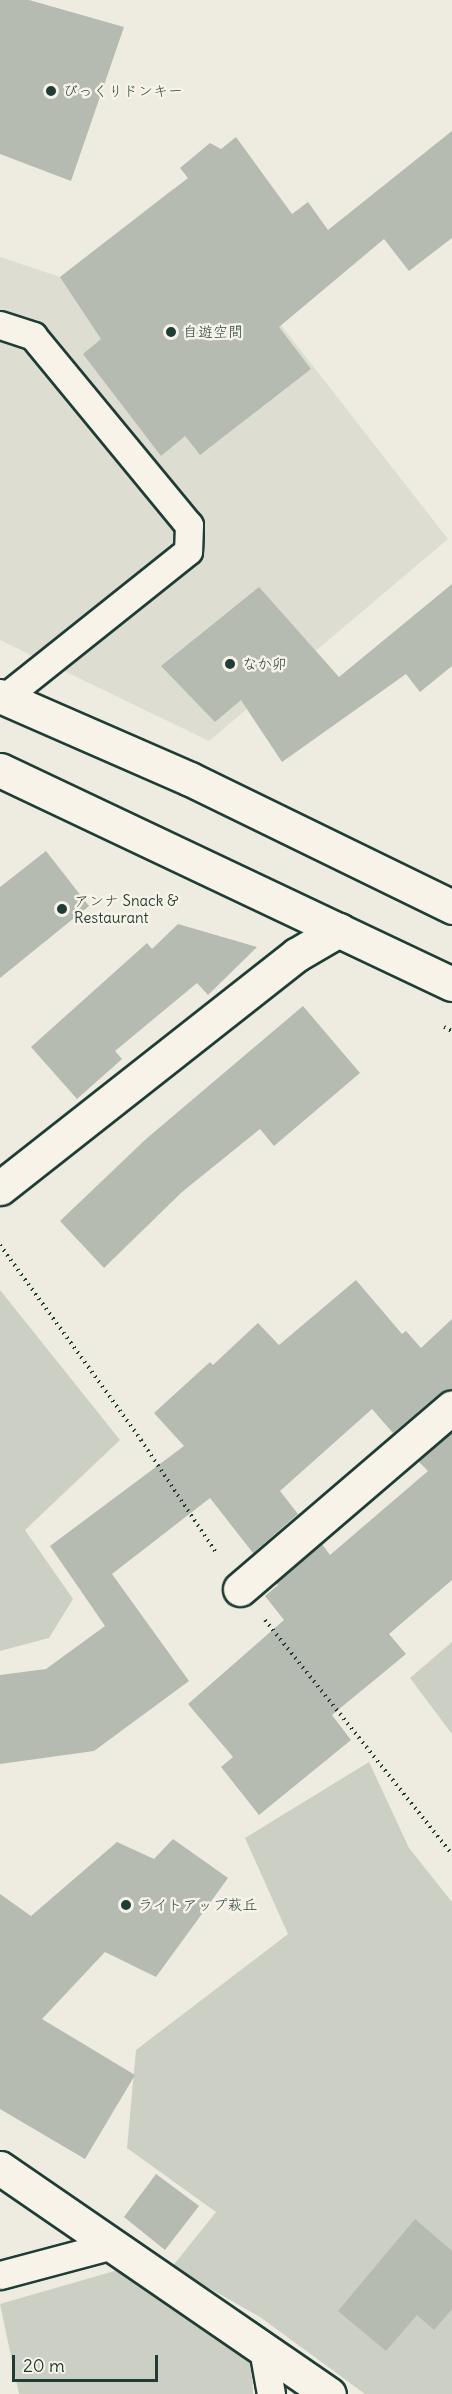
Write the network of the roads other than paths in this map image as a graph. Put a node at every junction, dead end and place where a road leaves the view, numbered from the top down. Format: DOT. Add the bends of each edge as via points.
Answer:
graph roads {
  1 [pos="0,325"];
  2 [pos="2,697"];
  3 [pos="0,770"];
  4 [pos="452,907"];
  5 [pos="339,930"];
  6 [pos="452,984"];
  7 [pos="0,1188"];
  8 [pos="452,1407"];
  9 [pos="240,1588"];
  10 [pos="0,2168"];
  11 [pos="113,2245"];
  12 [pos="0,2275"];
  13 [pos="263,2349"];
  14 [pos="271,2394"];
  15 [pos="329,2394"];
  1 -- 2 [label="lane" via="33,336 189,525 188,551"];
  2 -- 4 [label="street" via="190,778"];
  3 -- 5 [label="street"];
  5 -- 6 [label="street"];
  5 -- 7 [label="street" via="296,954"];
  8 -- 9 [label="street"];
  10 -- 11 [label="street"];
  11 -- 12 [label="lane"];
  11 -- 13 [label="street"];
  13 -- 14 [label="lane"];
  13 -- 15 [label="street"];
}
